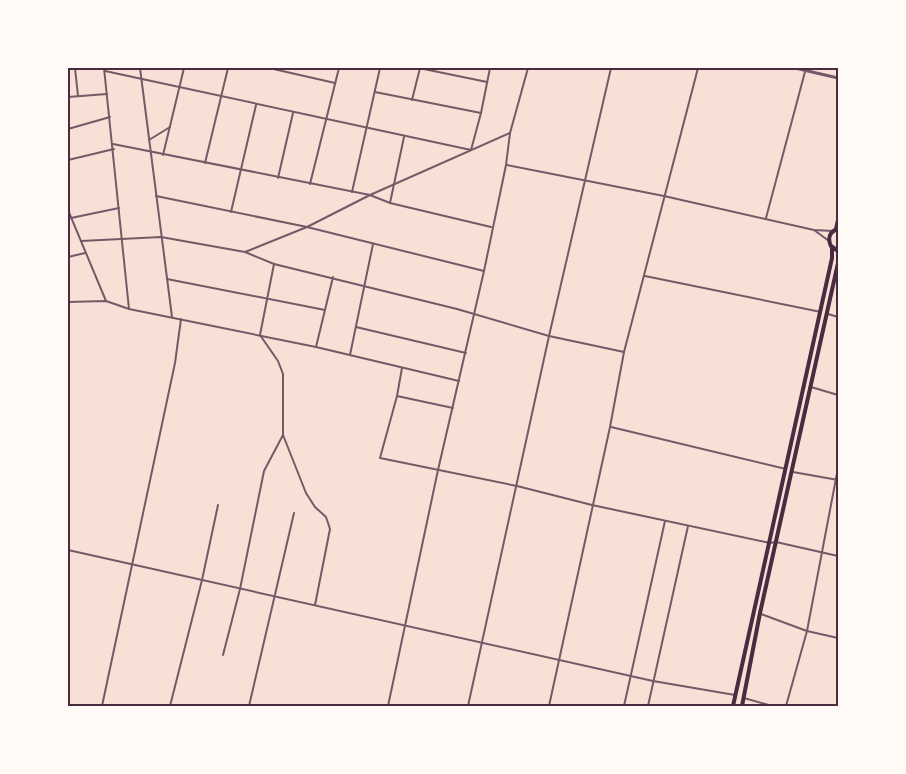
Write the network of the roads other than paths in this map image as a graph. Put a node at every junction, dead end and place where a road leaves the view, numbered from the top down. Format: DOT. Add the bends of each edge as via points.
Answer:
graph roads {
  1 [pos="75,68"];
  2 [pos="140,68"];
  3 [pos="184,68"];
  4 [pos="228,68"];
  5 [pos="269,68"];
  6 [pos="339,68"];
  7 [pos="380,68"];
  8 [pos="419,68"];
  9 [pos="490,68"];
  10 [pos="528,68"];
  11 [pos="611,68"];
  12 [pos="698,68"];
  13 [pos="795,68"];
  14 [pos="105,69"];
  15 [pos="806,69"];
  16 [pos="838,78"];
  17 [pos="142,80"];
  18 [pos="488,82"];
  19 [pos="335,83"];
  20 [pos="179,87"];
  21 [pos="375,91"];
  22 [pos="107,94"];
  23 [pos="78,96"];
  24 [pos="222,96"];
  25 [pos="68,97"];
  26 [pos="412,100"];
  27 [pos="256,105"];
  28 [pos="294,113"];
  29 [pos="482,113"];
  30 [pos="110,117"];
  31 [pos="326,120"];
  32 [pos="170,127"];
  33 [pos="68,129"];
  34 [pos="365,129"];
  35 [pos="510,133"];
  36 [pos="404,137"];
  37 [pos="149,140"];
  38 [pos="113,144"];
  39 [pos="114,149"];
  40 [pos="471,150"];
  41 [pos="151,152"];
  42 [pos="163,155"];
  43 [pos="68,160"];
  44 [pos="205,163"];
  45 [pos="506,165"];
  46 [pos="241,170"];
  47 [pos="278,178"];
  48 [pos="586,180"];
  49 [pos="310,184"];
  50 [pos="392,185"];
  51 [pos="352,192"];
  52 [pos="370,195"];
  53 [pos="156,196"];
  54 [pos="664,196"];
  55 [pos="390,203"];
  56 [pos="118,208"];
  57 [pos="68,210"];
  58 [pos="231,212"];
  59 [pos="71,218"];
  60 [pos="766,219"];
  61 [pos="838,220"];
  62 [pos="307,227"];
  63 [pos="492,227"];
  64 [pos="814,230"];
  65 [pos="836,230"];
  66 [pos="161,237"];
  67 [pos="122,238"];
  68 [pos="81,241"];
  69 [pos="829,241"];
  70 [pos="374,243"];
  71 [pos="832,248"];
  72 [pos="838,251"];
  73 [pos="245,252"];
  74 [pos="86,253"];
  75 [pos="68,257"];
  76 [pos="838,263"];
  77 [pos="274,264"];
  78 [pos="484,271"];
  79 [pos="645,276"];
  80 [pos="333,277"];
  81 [pos="167,279"];
  82 [pos="364,285"];
  83 [pos="267,300"];
  84 [pos="106,301"];
  85 [pos="68,302"];
  86 [pos="129,309"];
  87 [pos="325,310"];
  88 [pos="821,312"];
  89 [pos="475,314"];
  90 [pos="828,314"];
  91 [pos="171,317"];
  92 [pos="838,317"];
  93 [pos="181,319"];
  94 [pos="356,327"];
  95 [pos="260,335"];
  96 [pos="549,336"];
  97 [pos="316,347"];
  98 [pos="624,352"];
  99 [pos="466,353"];
  100 [pos="350,356"];
  101 [pos="402,368"];
  102 [pos="459,381"];
  103 [pos="811,387"];
  104 [pos="838,395"];
  105 [pos="397,396"];
  106 [pos="453,408"];
  107 [pos="610,427"];
  108 [pos="283,435"];
  109 [pos="838,468"];
  110 [pos="786,469"];
  111 [pos="438,470"];
  112 [pos="793,472"];
  113 [pos="837,480"];
  114 [pos="517,486"];
  115 [pos="218,505"];
  116 [pos="592,505"];
  117 [pos="294,513"];
  118 [pos="665,521"];
  119 [pos="688,526"];
  120 [pos="776,542"];
  121 [pos="770,543"];
  122 [pos="68,550"];
  123 [pos="824,553"];
  124 [pos="838,556"];
  125 [pos="132,565"];
  126 [pos="202,580"];
  127 [pos="240,589"];
  128 [pos="275,597"];
  129 [pos="315,605"];
  130 [pos="760,613"];
  131 [pos="405,625"];
  132 [pos="807,631"];
  133 [pos="838,638"];
  134 [pos="481,642"];
  135 [pos="223,655"];
  136 [pos="558,660"];
  137 [pos="630,676"];
  138 [pos="653,681"];
  139 [pos="735,695"];
  140 [pos="744,698"];
  141 [pos="102,706"];
  142 [pos="170,706"];
  143 [pos="249,706"];
  144 [pos="388,706"];
  145 [pos="468,706"];
  146 [pos="549,706"];
  147 [pos="624,706"];
  148 [pos="648,706"];
  149 [pos="734,706"];
  150 [pos="742,706"];
  151 [pos="772,706"];
  152 [pos="786,706"];
  1 -- 23 [label="street"];
  2 -- 17 [label="street"];
  3 -- 20 [label="street"];
  4 -- 24 [label="street"];
  5 -- 19 [label="street"];
  6 -- 19 [label="street"];
  7 -- 21 [label="street"];
  8 -- 18 [label="street"];
  8 -- 26 [label="street"];
  9 -- 18 [label="street"];
  10 -- 35 [label="street"];
  11 -- 48 [label="street"];
  12 -- 54 [label="street"];
  13 -- 15 [label="street"];
  14 -- 17 [label="street"];
  14 -- 22 [label="street"];
  15 -- 16 [label="street"];
  15 -- 60 [label="street"];
  17 -- 20 [label="street"];
  17 -- 37 [label="street"];
  18 -- 29 [label="street"];
  19 -- 31 [label="street"];
  20 -- 24 [label="street"];
  20 -- 32 [label="street"];
  21 -- 26 [label="street"];
  21 -- 34 [label="street"];
  22 -- 23 [label="street"];
  22 -- 30 [label="street"];
  23 -- 25 [label="street"];
  24 -- 27 [label="street"];
  24 -- 44 [label="street"];
  26 -- 29 [label="street"];
  27 -- 28 [label="street"];
  27 -- 46 [label="street"];
  28 -- 31 [label="street"];
  28 -- 47 [label="street"];
  29 -- 40 [label="street"];
  30 -- 33 [label="street"];
  30 -- 38 [label="street"];
  31 -- 34 [label="street"];
  31 -- 49 [label="street"];
  32 -- 37 [label="street"];
  32 -- 42 [label="street"];
  34 -- 36 [label="street"];
  34 -- 51 [label="street"];
  35 -- 40 [label="street"];
  35 -- 45 [label="street"];
  36 -- 40 [label="street"];
  36 -- 50 [label="street"];
  37 -- 41 [label="street"];
  38 -- 39 [label="street"];
  38 -- 41 [label="street"];
  39 -- 43 [label="street"];
  39 -- 56 [label="street"];
  40 -- 50 [label="street"];
  41 -- 42 [label="street"];
  41 -- 53 [label="street"];
  42 -- 44 [label="street"];
  44 -- 46 [label="street"];
  45 -- 48 [label="street"];
  45 -- 63 [label="street"];
  46 -- 47 [label="street"];
  46 -- 58 [label="street"];
  47 -- 49 [label="street"];
  48 -- 54 [label="street"];
  48 -- 96 [label="street"];
  49 -- 51 [label="street"];
  50 -- 52 [label="street"];
  50 -- 55 [label="street"];
  51 -- 52 [label="street"];
  52 -- 55 [label="street"];
  52 -- 62 [label="street"];
  53 -- 58 [label="street"];
  53 -- 66 [label="street"];
  54 -- 60 [label="street"];
  54 -- 79 [label="street"];
  55 -- 63 [label="street"];
  56 -- 59 [label="street"];
  56 -- 67 [label="street"];
  57 -- 59 [label="street"];
  58 -- 62 [label="street"];
  59 -- 68 [label="street"];
  60 -- 64 [label="street"];
  61 -- 65 [label="highway"];
  62 -- 70 [label="street"];
  62 -- 73 [label="street"];
  63 -- 78 [label="street"];
  64 -- 65 [label="street"];
  64 -- 69 [label="street"];
  65 -- 69 [label="highway"];
  66 -- 67 [label="street"];
  66 -- 73 [label="street"];
  66 -- 81 [label="street"];
  67 -- 68 [label="street"];
  67 -- 86 [label="street"];
  68 -- 74 [label="street"];
  69 -- 71 [label="highway"];
  70 -- 78 [label="street"];
  70 -- 82 [label="street"];
  71 -- 72 [label="highway"];
  71 -- 88 [label="highway"];
  73 -- 77 [label="street"];
  74 -- 75 [label="street"];
  74 -- 84 [label="street"];
  76 -- 90 [label="highway"];
  77 -- 80 [label="street"];
  77 -- 83 [label="street"];
  78 -- 89 [label="street"];
  79 -- 88 [label="street"];
  79 -- 98 [label="street"];
  80 -- 82 [label="street"];
  80 -- 87 [label="street"];
  81 -- 83 [label="street"];
  81 -- 91 [label="street"];
  82 -- 89 [label="street"];
  82 -- 94 [label="street"];
  83 -- 87 [label="street"];
  83 -- 95 [label="street"];
  84 -- 85 [label="street"];
  84 -- 86 [label="street"];
  86 -- 91 [label="street"];
  87 -- 97 [label="street"];
  88 -- 110 [label="highway"];
  89 -- 96 [label="street"];
  89 -- 99 [label="street"];
  90 -- 92 [label="street"];
  90 -- 103 [label="highway"];
  91 -- 93 [label="street"];
  93 -- 95 [label="street"];
  93 -- 125 [label="street"];
  94 -- 99 [label="street"];
  94 -- 100 [label="street"];
  95 -- 97 [label="street"];
  95 -- 108 [label="street" via="279,361 283,374"];
  96 -- 98 [label="street"];
  96 -- 114 [label="street"];
  97 -- 100 [label="street"];
  98 -- 107 [label="street"];
  99 -- 102 [label="street"];
  100 -- 101 [label="street"];
  101 -- 102 [label="street"];
  101 -- 105 [label="street"];
  102 -- 106 [label="street"];
  103 -- 104 [label="street"];
  103 -- 112 [label="highway"];
  105 -- 106 [label="street"];
  105 -- 111 [label="street" via="380,458"];
  106 -- 111 [label="street"];
  107 -- 110 [label="street"];
  107 -- 116 [label="street"];
  108 -- 127 [label="street" via="264,471"];
  108 -- 129 [label="street" via="306,493 326,517 330,529"];
  109 -- 113 [label="street"];
  110 -- 121 [label="highway"];
  111 -- 114 [label="street"];
  111 -- 131 [label="street"];
  112 -- 113 [label="street"];
  112 -- 120 [label="highway"];
  113 -- 123 [label="street"];
  114 -- 116 [label="street"];
  114 -- 134 [label="street"];
  115 -- 126 [label="street"];
  116 -- 118 [label="street"];
  116 -- 136 [label="street"];
  117 -- 128 [label="street"];
  118 -- 119 [label="street"];
  118 -- 137 [label="street"];
  119 -- 121 [label="street"];
  119 -- 138 [label="street"];
  120 -- 121 [label="street"];
  120 -- 123 [label="street"];
  120 -- 130 [label="highway"];
  121 -- 139 [label="highway"];
  122 -- 125 [label="street"];
  123 -- 124 [label="street"];
  123 -- 132 [label="street"];
  125 -- 126 [label="street"];
  125 -- 141 [label="street"];
  126 -- 127 [label="street"];
  126 -- 142 [label="street"];
  127 -- 128 [label="street"];
  127 -- 135 [label="street"];
  128 -- 129 [label="street"];
  128 -- 143 [label="street"];
  129 -- 131 [label="street"];
  130 -- 132 [label="street"];
  130 -- 140 [label="highway"];
  131 -- 134 [label="street"];
  131 -- 144 [label="street"];
  132 -- 133 [label="street"];
  132 -- 152 [label="street"];
  134 -- 136 [label="street"];
  134 -- 145 [label="street"];
  136 -- 137 [label="street"];
  136 -- 146 [label="street"];
  137 -- 138 [label="street"];
  137 -- 147 [label="street"];
  138 -- 139 [label="street"];
  138 -- 148 [label="street"];
  139 -- 149 [label="highway"];
  140 -- 150 [label="highway"];
  140 -- 151 [label="street"];
}
